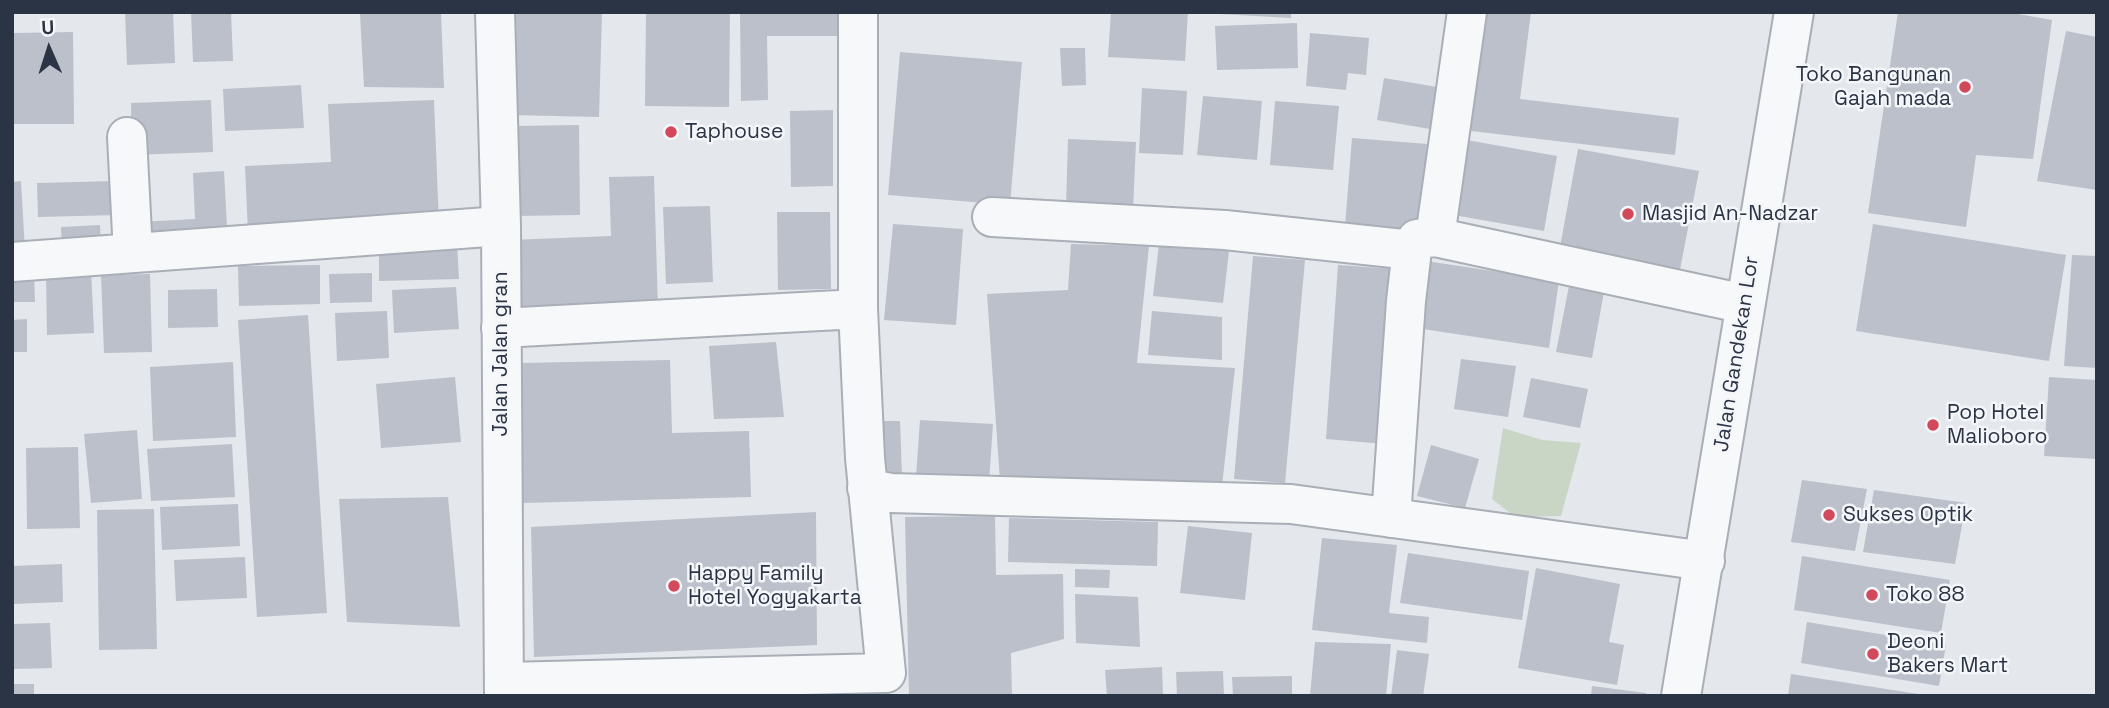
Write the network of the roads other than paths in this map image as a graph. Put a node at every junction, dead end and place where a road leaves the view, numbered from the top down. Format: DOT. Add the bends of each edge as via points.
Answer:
graph roads {
  1 [pos="495,12"];
  2 [pos="859,12"];
  3 [pos="1467,12"];
  4 [pos="1794,12"];
  5 [pos="127,137"];
  6 [pos="992,217"];
  7 [pos="501,226"];
  8 [pos="1423,244"];
  9 [pos="133,253"];
  10 [pos="12,262"];
  11 [pos="1745,304"];
  12 [pos="858,309"];
  13 [pos="501,328"];
  14 [pos="867,488"];
  15 [pos="1391,518"];
  16 [pos="1705,561"];
  17 [pos="886,684"];
  18 [pos="504,689"];
  19 [pos="1681,696"];
  1 -- 7 [label="street, Jalan Jalan gran"];
  2 -- 12 [label="street"];
  3 -- 8 [label="street"];
  4 -- 11 [label="street, Jalan Gandekan Lor"];
  5 -- 9 [label="street"];
  6 -- 8 [label="street"];
  7 -- 9 [label="street"];
  7 -- 13 [label="street, Jalan Jalan gran"];
  8 -- 11 [label="street"];
  8 -- 15 [label="street"];
  9 -- 10 [label="street"];
  11 -- 16 [label="street, Jalan Gandekan Lor"];
  12 -- 13 [label="street"];
  12 -- 14 [label="street"];
  13 -- 18 [label="street, Jalan Jalan gran"];
  14 -- 15 [label="street" via="891,493 1291,504"];
  14 -- 17 [label="street"];
  15 -- 16 [label="street"];
  16 -- 19 [label="street, Jalan Gandekan Lor"];
  17 -- 18 [label="street"];
}
